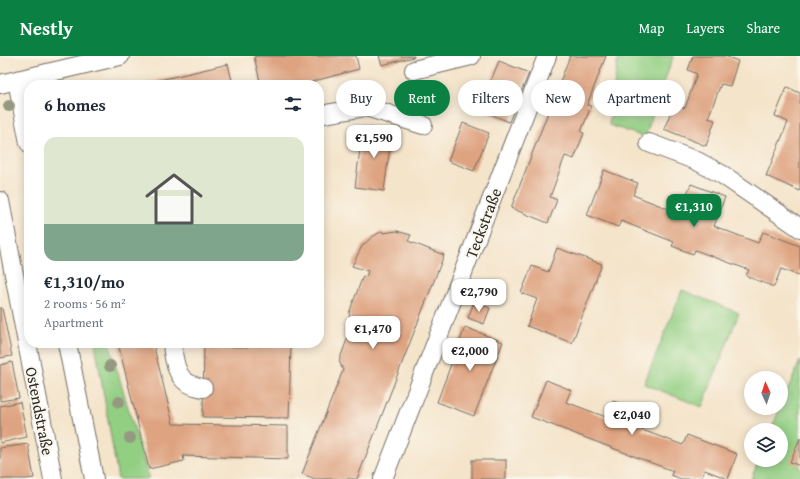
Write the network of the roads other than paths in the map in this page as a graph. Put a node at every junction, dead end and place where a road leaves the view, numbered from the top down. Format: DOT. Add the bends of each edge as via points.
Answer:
graph roads {
  1 [pos="120,56"];
  2 [pos="471,56"];
  3 [pos="547,56"];
  4 [pos="414,70"];
  5 [pos="9,82"];
  6 [pos="324,114"];
  7 [pos="423,125"];
  8 [pos="24,128"];
  9 [pos="649,144"];
  10 [pos="0,201"];
  11 [pos="800,228"];
  12 [pos="24,327"];
  13 [pos="28,348"];
  14 [pos="68,348"];
  15 [pos="172,348"];
  16 [pos="203,388"];
  17 [pos="53,479"];
  18 [pos="94,479"];
  19 [pos="383,479"];
  1 -- 5 [label="street"];
  2 -- 4 [label="street"];
  3 -- 19 [label="street, Teckstraße"];
  5 -- 8 [label="street"];
  6 -- 7 [label="street" via="366,107"];
  9 -- 11 [label="street" via="697,161 723,175"];
  10 -- 12 [label="street, Ostendstraße"];
  13 -- 17 [label="street, Ostendstraße"];
  14 -- 18 [label="street"];
  15 -- 16 [label="street" via="178,372 187,383"];
}
